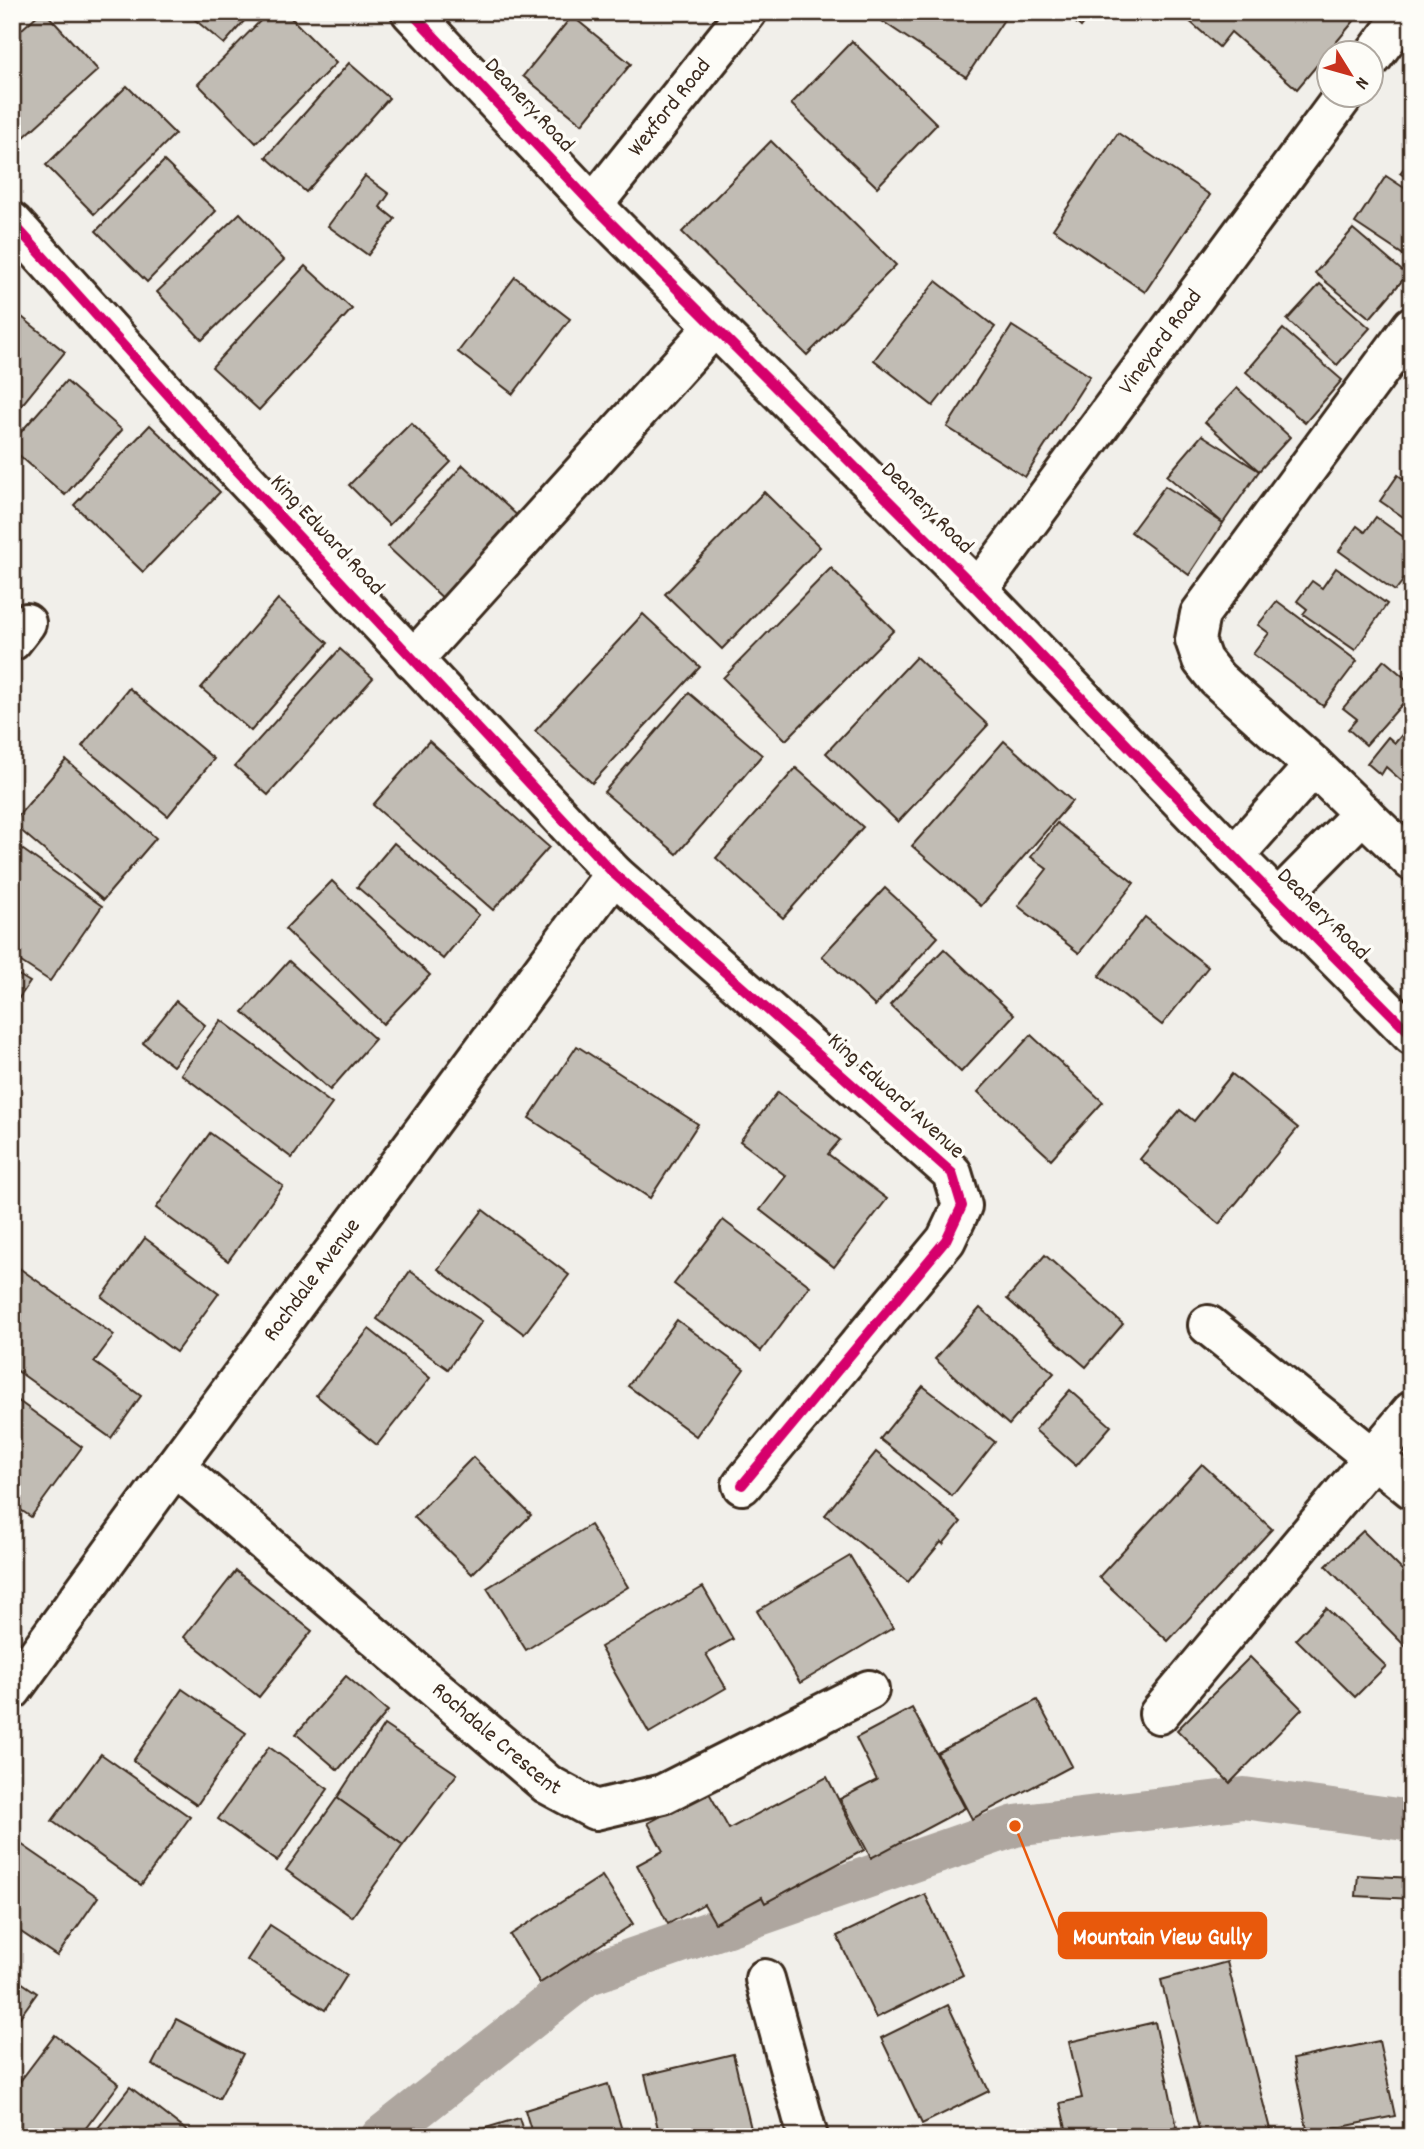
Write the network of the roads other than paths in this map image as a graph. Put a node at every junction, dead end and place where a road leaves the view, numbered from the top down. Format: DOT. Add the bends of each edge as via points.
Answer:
graph roads {
  1 [pos="411,12"];
  2 [pos="747,12"];
  3 [pos="1406,12"];
  4 [pos="1386,38"];
  5 [pos="1335,108"];
  6 [pos="593,205"];
  7 [pos="12,222"];
  8 [pos="1412,326"];
  9 [pos="713,327"];
  10 [pos="978,590"];
  11 [pos="414,660"];
  12 [pos="1314,766"];
  13 [pos="1363,813"];
  14 [pos="1234,856"];
  15 [pos="1412,861"];
  16 [pos="614,874"];
  17 [pos="1278,900"];
  18 [pos="1412,1035"];
  19 [pos="1208,1325"];
  20 [pos="1412,1411"];
  21 [pos="1372,1457"];
  22 [pos="175,1466"];
  23 [pos="742,1485"];
  24 [pos="1412,1489"];
  25 [pos="12,1690"];
  26 [pos="869,1690"];
  27 [pos="1159,1714"];
  28 [pos="765,1979"];
  29 [pos="808,2137"];
  1 -- 6 [label="street, Deanery Road"];
  2 -- 6 [label="street, Wexford Road"];
  3 -- 4 [label="street"];
  5 -- 10 [label="street, Vineyard Road"];
  6 -- 9 [label="street, Deanery Road"];
  7 -- 11 [label="street, King Edward Road"];
  8 -- 12 [label="street" via="1200,614 1195,640 1202,660"];
  9 -- 10 [label="street, Deanery Road"];
  9 -- 11 [label="street"];
  10 -- 14 [label="street, Deanery Road"];
  11 -- 16 [label="street, King Edward Road"];
  12 -- 13 [label="street"];
  12 -- 14 [label="street"];
  13 -- 15 [label="street"];
  13 -- 17 [label="street"];
  14 -- 17 [label="street, Deanery Road"];
  16 -- 22 [label="street, Rochdale Avenue"];
  16 -- 23 [label="street, King Edward Avenue" via="952,1173 962,1206 946,1240"];
  17 -- 18 [label="street, Deanery Road"];
  19 -- 21 [label="street"];
  20 -- 21 [label="street"];
  21 -- 24 [label="street"];
  21 -- 27 [label="street"];
  22 -- 25 [label="street, Rochdale Avenue"];
  22 -- 26 [label="street, Rochdale Crescent" via="547,1784 595,1810 663,1794"];
  28 -- 29 [label="street"];
}
